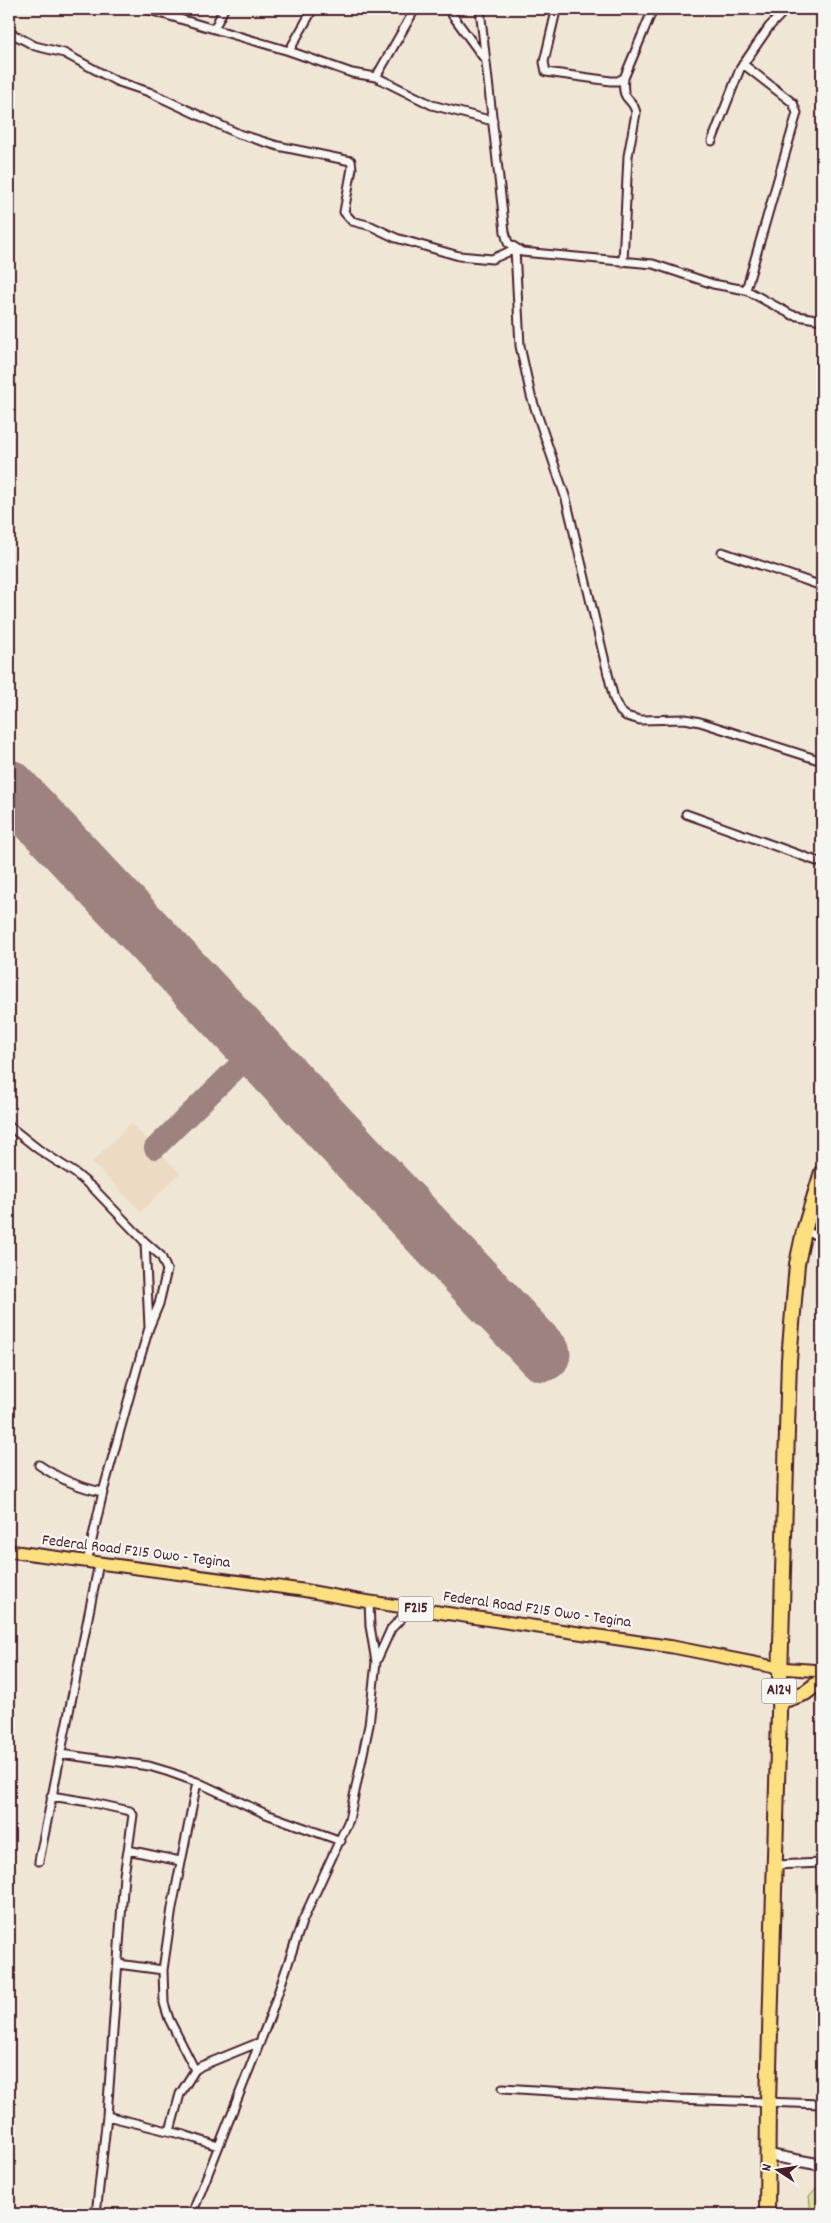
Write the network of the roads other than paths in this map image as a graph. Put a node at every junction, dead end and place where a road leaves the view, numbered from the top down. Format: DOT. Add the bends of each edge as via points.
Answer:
graph roads {
  1 [pos="146,9"];
  2 [pos="224,9"];
  3 [pos="312,9"];
  4 [pos="415,9"];
  5 [pos="448,9"];
  6 [pos="480,9"];
  7 [pos="654,9"];
  8 [pos="786,9"];
  9 [pos="556,12"];
  10 [pos="214,29"];
  11 [pos="9,32"];
  12 [pos="289,51"];
  13 [pos="484,58"];
  14 [pos="743,64"];
  15 [pos="376,77"];
  16 [pos="624,78"];
  17 [pos="493,121"];
  18 [pos="712,141"];
  19 [pos="515,250"];
  20 [pos="624,262"];
  21 [pos="746,290"];
  22 [pos="822,320"];
  23 [pos="722,552"];
  24 [pos="822,586"];
  25 [pos="822,761"];
  26 [pos="686,814"];
  27 [pos="822,863"];
  28 [pos="9,1126"];
  29 [pos="822,1172"];
  30 [pos="804,1231"];
  31 [pos="822,1237"];
  32 [pos="144,1242"];
  33 [pos="149,1328"];
  34 [pos="39,1465"];
  35 [pos="104,1492"];
  36 [pos="9,1551"];
  37 [pos="93,1563"];
  38 [pos="369,1602"];
  39 [pos="411,1608"];
  40 [pos="376,1662"];
  41 [pos="779,1668"];
  42 [pos="822,1671"];
  43 [pos="822,1680"];
  44 [pos="779,1702"];
  45 [pos="60,1754"];
  46 [pos="198,1782"];
  47 [pos="51,1796"];
  48 [pos="340,1842"];
  49 [pos="128,1850"];
  50 [pos="39,1861"];
  51 [pos="180,1861"];
  52 [pos="822,1863"];
  53 [pos="775,1865"];
  54 [pos="118,1964"];
  55 [pos="163,1970"];
  56 [pos="260,2042"];
  57 [pos="195,2070"];
  58 [pos="504,2088"];
  59 [pos="768,2103"];
  60 [pos="822,2104"];
  61 [pos="106,2116"];
  62 [pos="170,2131"];
  63 [pos="218,2146"];
  64 [pos="769,2155"];
  65 [pos="822,2165"];
  66 [pos="96,2214"];
  67 [pos="192,2214"];
  68 [pos="767,2214"];
  1 -- 10 [label="street"];
  2 -- 10 [label="street"];
  3 -- 12 [label="street"];
  4 -- 15 [label="street"];
  5 -- 13 [label="street"];
  6 -- 13 [label="street"];
  7 -- 16 [label="street"];
  8 -- 14 [label="street"];
  9 -- 16 [label="street" via="544,62 546,72 611,81"];
  10 -- 12 [label="street"];
  11 -- 19 [label="street" via="35,46 64,53 116,82 149,92 239,134 278,146 351,161 344,212 352,221 459,256 492,259"];
  12 -- 15 [label="street" via="352,73"];
  13 -- 17 [label="street"];
  14 -- 18 [label="street"];
  14 -- 21 [label="street" via="793,103 797,113"];
  15 -- 17 [label="street" via="432,105"];
  16 -- 20 [label="street" via="624,95 636,113 628,156"];
  17 -- 19 [label="street" via="505,232 508,243"];
  19 -- 20 [label="street"];
  19 -- 25 [label="street" via="520,346 531,396 566,500 611,686 620,711 640,720 700,722"];
  20 -- 21 [label="street" via="652,264 713,284"];
  21 -- 22 [label="street" via="792,315"];
  23 -- 24 [label="street"];
  26 -- 27 [label="street"];
  28 -- 32 [label="street" via="75,1172"];
  29 -- 30 [label="highway, A124"];
  30 -- 31 [label="street"];
  30 -- 41 [label="highway, A124" via="797,1264 790,1352"];
  32 -- 33 [label="street"];
  32 -- 33 [label="street" via="162,1256 167,1270"];
  33 -- 35 [label="street"];
  34 -- 35 [label="street" via="60,1478"];
  35 -- 37 [label="street"];
  36 -- 37 [label="main road, Federal Road F215 Owo - Tegina / F215"];
  37 -- 38 [label="main road, Federal Road F215 Owo - Tegina / F215" via="302,1590"];
  37 -- 45 [label="street"];
  38 -- 39 [label="main road, Federal Road F215 Owo - Tegina / F215"];
  38 -- 40 [label="street"];
  39 -- 40 [label="street" via="391,1629"];
  39 -- 41 [label="main road, Federal Road F215 Owo - Tegina / F215" via="673,1646"];
  40 -- 48 [label="street" via="360,1772 349,1820"];
  41 -- 42 [label="main road, Federal Road F215 Owo - Tegina / F215"];
  41 -- 44 [label="highway, A124"];
  43 -- 44 [label="highway" via="805,1693"];
  44 -- 53 [label="highway, A124"];
  45 -- 46 [label="street" via="149,1766"];
  45 -- 47 [label="street"];
  46 -- 48 [label="street" via="266,1814"];
  46 -- 51 [label="street"];
  47 -- 49 [label="street" via="130,1811 133,1815"];
  47 -- 50 [label="street"];
  48 -- 56 [label="street" via="302,1922"];
  49 -- 51 [label="street"];
  49 -- 54 [label="street"];
  51 -- 55 [label="street"];
  52 -- 53 [label="street"];
  53 -- 59 [label="highway, A124"];
  54 -- 55 [label="street"];
  54 -- 61 [label="street"];
  55 -- 57 [label="street" via="164,2003"];
  56 -- 57 [label="street"];
  56 -- 63 [label="street"];
  57 -- 62 [label="street" via="180,2094"];
  58 -- 59 [label="street"];
  59 -- 60 [label="street"];
  59 -- 64 [label="highway, A124"];
  61 -- 62 [label="street"];
  61 -- 66 [label="street"];
  62 -- 63 [label="street"];
  63 -- 67 [label="street"];
  64 -- 65 [label="street"];
  64 -- 68 [label="highway, A124"];
}
